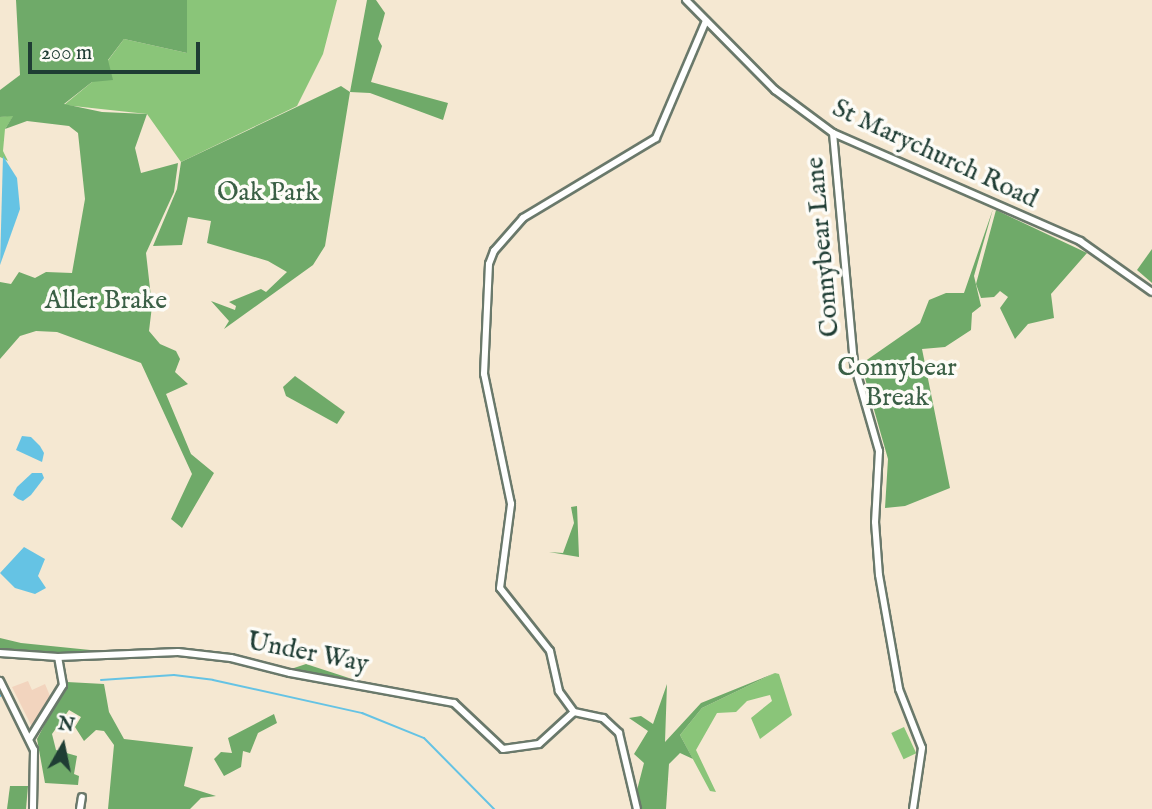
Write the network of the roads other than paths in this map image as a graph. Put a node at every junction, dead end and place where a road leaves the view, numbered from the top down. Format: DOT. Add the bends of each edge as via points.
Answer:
graph roads {
  1 [pos="686,0"];
  2 [pos="706,21"];
  3 [pos="833,133"];
  4 [pos="1152,292"];
  5 [pos="0,653"];
  6 [pos="58,657"];
  7 [pos="0,681"];
  8 [pos="574,712"];
  9 [pos="30,738"];
  10 [pos="82,797"];
  11 [pos="33,809"];
  12 [pos="80,809"];
  13 [pos="637,809"];
  14 [pos="913,809"];
  1 -- 2 [label="street, St Marychurch Road"];
  2 -- 3 [label="street, St Marychurch Road" via="775,90"];
  2 -- 8 [label="street" via="652,142 603,166 523,218 494,250 486,286 484,374 511,504 500,588 550,651 559,691"];
  3 -- 4 [label="street, St Marychurch Road" via="1080,240"];
  3 -- 14 [label="street, Connybear Lane" via="854,364 879,451 875,522 879,575 900,689 922,748"];
  5 -- 6 [label="street, Under Way"];
  6 -- 8 [label="street, Under Way" via="206,653 290,673 386,688 454,703 503,750 539,744"];
  6 -- 9 [label="street" via="63,685"];
  7 -- 9 [label="street"];
  8 -- 13 [label="street" via="603,718 619,733"];
  9 -- 11 [label="street" via="35,767"];
  10 -- 12 [label="street"];
}
